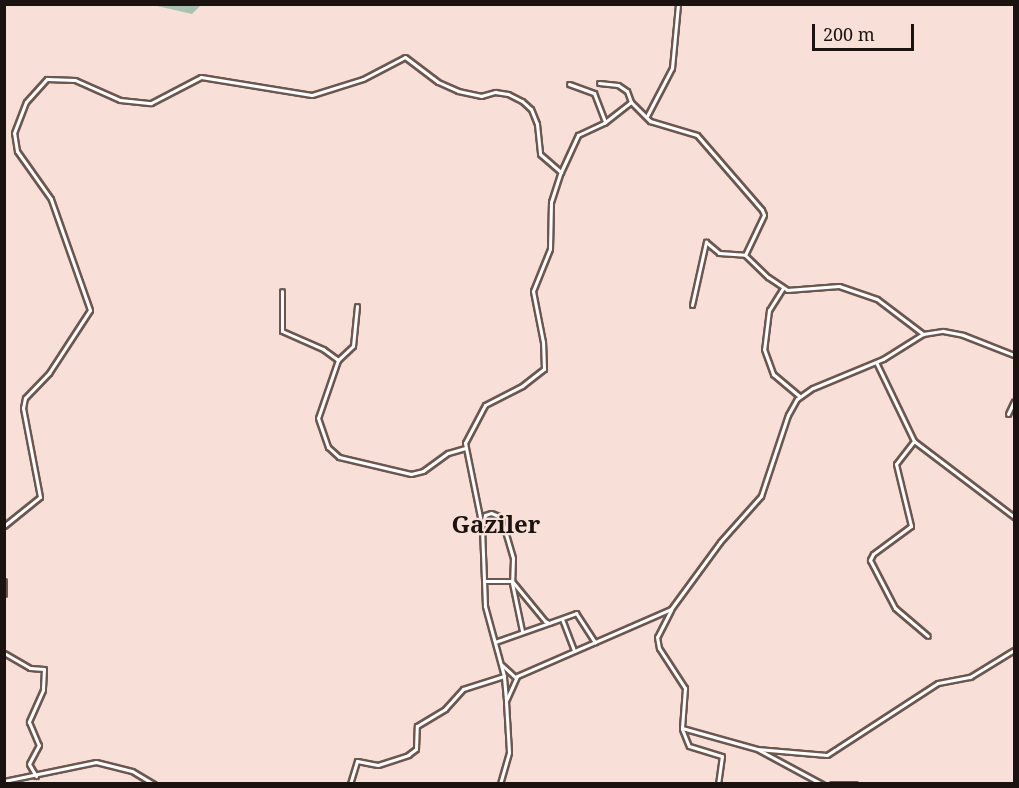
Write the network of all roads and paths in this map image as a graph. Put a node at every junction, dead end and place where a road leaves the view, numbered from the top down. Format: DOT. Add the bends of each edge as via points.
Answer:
graph roads {
  1 [pos="678,4"];
  2 [pos="599,83"];
  3 [pos="569,84"];
  4 [pos="631,102"];
  5 [pos="647,117"];
  6 [pos="605,122"];
  7 [pos="561,172"];
  8 [pos="745,255"];
  9 [pos="783,288"];
  10 [pos="282,291"];
  11 [pos="692,305"];
  12 [pos="357,306"];
  13 [pos="923,334"];
  14 [pos="1014,355"];
  15 [pos="338,360"];
  16 [pos="876,362"];
  17 [pos="800,397"];
  18 [pos="1014,401"];
  19 [pos="1008,414"];
  20 [pos="914,441"];
  21 [pos="465,448"];
  22 [pos="1014,517"];
  23 [pos="4,526"];
  24 [pos="482,527"];
  25 [pos="4,581"];
  26 [pos="484,581"];
  27 [pos="512,581"];
  28 [pos="4,594"];
  29 [pos="672,609"];
  30 [pos="562,619"];
  31 [pos="549,623"];
  32 [pos="522,631"];
  33 [pos="928,636"];
  34 [pos="495,642"];
  35 [pos="595,642"];
  36 [pos="1014,650"];
  37 [pos="574,651"];
  38 [pos="4,653"];
  39 [pos="501,664"];
  40 [pos="504,676"];
  41 [pos="516,678"];
  42 [pos="506,701"];
  43 [pos="682,728"];
  44 [pos="757,749"];
  45 [pos="36,776"];
  46 [pos="4,781"];
  47 [pos="154,783"];
  48 [pos="350,783"];
  49 [pos="500,783"];
  50 [pos="718,783"];
  51 [pos="822,783"];
  52 [pos="832,783"];
  53 [pos="855,783"];
  1 -- 5 [label="street" via="672,68"];
  2 -- 4 [label="street" via="618,85 627,91"];
  3 -- 6 [label="street" via="594,93"];
  4 -- 5 [label="street"];
  4 -- 6 [label="street"];
  5 -- 8 [label="street" via="696,135 762,210 764,216"];
  6 -- 7 [label="street" via="578,135"];
  7 -- 21 [label="street" via="551,202 550,249 533,291 544,369 522,386 484,405"];
  7 -- 23 [label="street" via="540,154 537,124 531,109 522,101 508,94 481,96 458,90 438,82 405,57 363,79 312,95 201,77 151,103 120,100 75,80 47,79 26,102 14,133 17,151 51,199 90,310 49,373 26,398 23,408 40,497"];
  8 -- 9 [label="street"];
  8 -- 11 [label="street" via="719,253 706,242"];
  9 -- 13 [label="street" via="849,290 877,299"];
  9 -- 17 [label="street" via="768,316 765,355 773,374"];
  10 -- 15 [label="street" via="282,331 323,348"];
  12 -- 15 [label="street" via="353,346"];
  13 -- 14 [label="street" via="943,331 963,335"];
  13 -- 16 [label="street"];
  15 -- 21 [label="street" via="318,418 328,447 339,457 411,474"];
  16 -- 17 [label="street"];
  16 -- 20 [label="street"];
  17 -- 29 [label="street" via="788,415 761,496 720,542"];
  18 -- 19 [label="street"];
  20 -- 22 [label="street"];
  20 -- 33 [label="street" via="896,464 910,528 870,558 895,608"];
  21 -- 24 [label="street"];
  24 -- 26 [label="street"];
  24 -- 27 [label="street" via="485,515 491,513 504,522 513,558"];
  25 -- 28 [label="street"];
  26 -- 27 [label="street"];
  26 -- 34 [label="street" via="485,606"];
  27 -- 31 [label="street"];
  27 -- 32 [label="street"];
  29 -- 35 [label="street"];
  29 -- 43 [label="street" via="657,637 659,648 685,688"];
  30 -- 31 [label="street"];
  30 -- 35 [label="street" via="576,613"];
  30 -- 37 [label="street"];
  31 -- 32 [label="street"];
  32 -- 34 [label="street"];
  34 -- 39 [label="street"];
  35 -- 37 [label="street"];
  36 -- 44 [label="street" via="970,677 938,683 827,755"];
  37 -- 41 [label="street"];
  38 -- 45 [label="street" via="30,668 44,669 43,690 29,722 39,745 29,764"];
  39 -- 40 [label="street"];
  39 -- 41 [label="street"];
  40 -- 42 [label="street"];
  40 -- 48 [label="street" via="463,689 445,709 417,726 416,749 408,755 378,765 357,761"];
  41 -- 42 [label="street"];
  42 -- 49 [label="street" via="509,752"];
  43 -- 44 [label="street"];
  43 -- 50 [label="street" via="689,746 722,756"];
  44 -- 51 [label="street"];
  45 -- 46 [label="street"];
  45 -- 47 [label="street" via="96,762 132,771"];
  52 -- 53 [label="street"];
}
